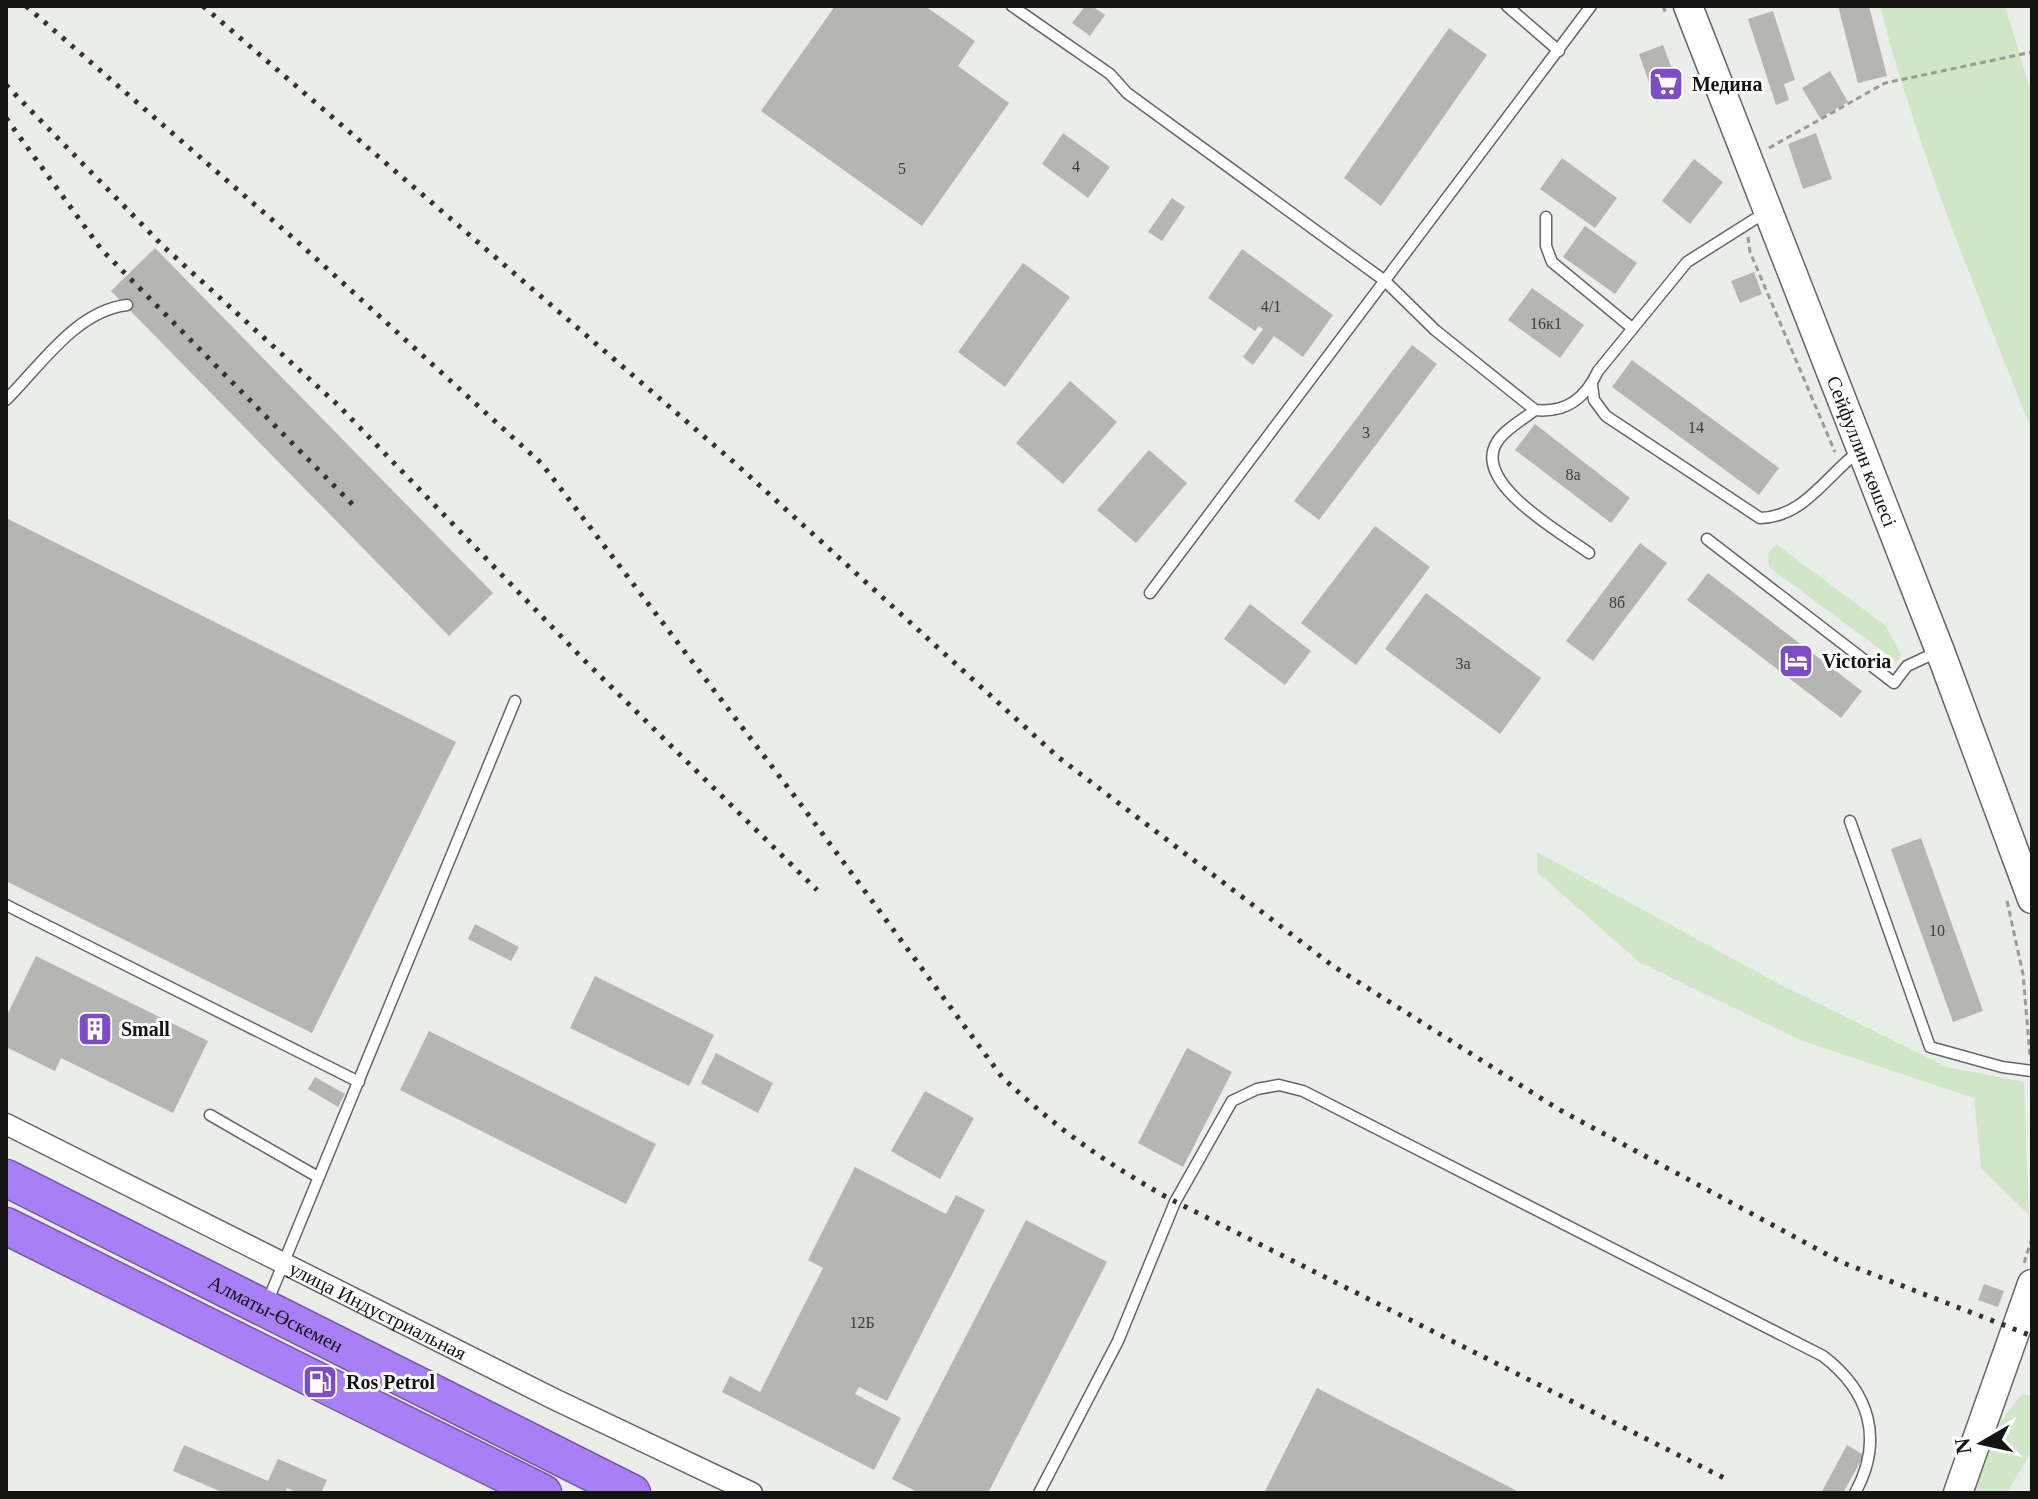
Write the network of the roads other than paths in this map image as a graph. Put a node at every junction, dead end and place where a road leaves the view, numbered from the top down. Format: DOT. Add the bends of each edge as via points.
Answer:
graph roads {
  1 [pos="1012,6"];
  2 [pos="1507,6"];
  3 [pos="1591,6"];
  4 [pos="1688,6"];
  5 [pos="1559,51"];
  6 [pos="1546,217"];
  7 [pos="1757,217"];
  8 [pos="1385,281"];
  9 [pos="127,305"];
  10 [pos="1632,328"];
  11 [pos="1592,385"];
  12 [pos="6,400"];
  13 [pos="1535,410"];
  14 [pos="1851,457"];
  15 [pos="1707,539"];
  16 [pos="1589,553"];
  17 [pos="1150,593"];
  18 [pos="1940,651"];
  19 [pos="515,701"];
  20 [pos="1850,821"];
  21 [pos="2019,896"];
  22 [pos="6,905"];
  23 [pos="2032,1071"];
  24 [pos="359,1082"];
  25 [pos="210,1115"];
  26 [pos="6,1124"];
  27 [pos="318,1177"];
  28 [pos="6,1178"];
  29 [pos="6,1226"];
  30 [pos="283,1262"];
  31 [pos="2032,1284"];
  32 [pos="265,1308"];
  33 [pos="543,1493"];
  34 [pos="632,1493"];
  35 [pos="752,1493"];
  36 [pos="1039,1493"];
  37 [pos="1855,1493"];
  38 [pos="1958,1493"];
  1 -- 8 [label="lane"];
  2 -- 5 [label="lane"];
  3 -- 5 [label="lane"];
  4 -- 7 [label="main road, Сейфуллин көшесі" via="1748,160"];
  5 -- 8 [label="lane"];
  6 -- 10 [label="lane" via="1552,262"];
  7 -- 10 [label="lane" via="1687,262"];
  7 -- 14 [label="main road, Сейфуллин көшесі"];
  8 -- 13 [label="lane" via="1435,330"];
  8 -- 17 [label="lane"];
  9 -- 12 [label="lane" via="107,307 84,320"];
  10 -- 11 [label="lane"];
  11 -- 13 [label="lane" via="1569,407"];
  11 -- 14 [label="lane" via="1594,400 1606,416 1760,518 1801,505"];
  13 -- 16 [label="lane" via="1496,442 1496,478"];
  14 -- 18 [label="main road, Сейфуллин көшесі"];
  15 -- 18 [label="lane" via="1894,683 1907,666"];
  18 -- 21 [label="main road, Сейфуллин көшесі"];
  19 -- 24 [label="lane"];
  20 -- 23 [label="lane" via="1930,1047"];
  22 -- 24 [label="lane"];
  24 -- 27 [label="lane"];
  25 -- 27 [label="lane"];
  26 -- 30 [label="street, улица Индустриальная"];
  27 -- 30 [label="lane"];
  28 -- 32 [label="highway, Алматы-Өскемен"];
  29 -- 33 [label="highway, Алматы-Өскемен"];
  30 -- 32 [label="lane"];
  30 -- 35 [label="street, улица Индустриальная"];
  31 -- 38 [label="main road"];
  32 -- 34 [label="highway, Алматы-Өскемен"];
  36 -- 37 [label="lane" via="1118,1341 1175,1202 1232,1101 1279,1085 1303,1091 1823,1356 1846,1373 1869,1425 1872,1446"];
}
